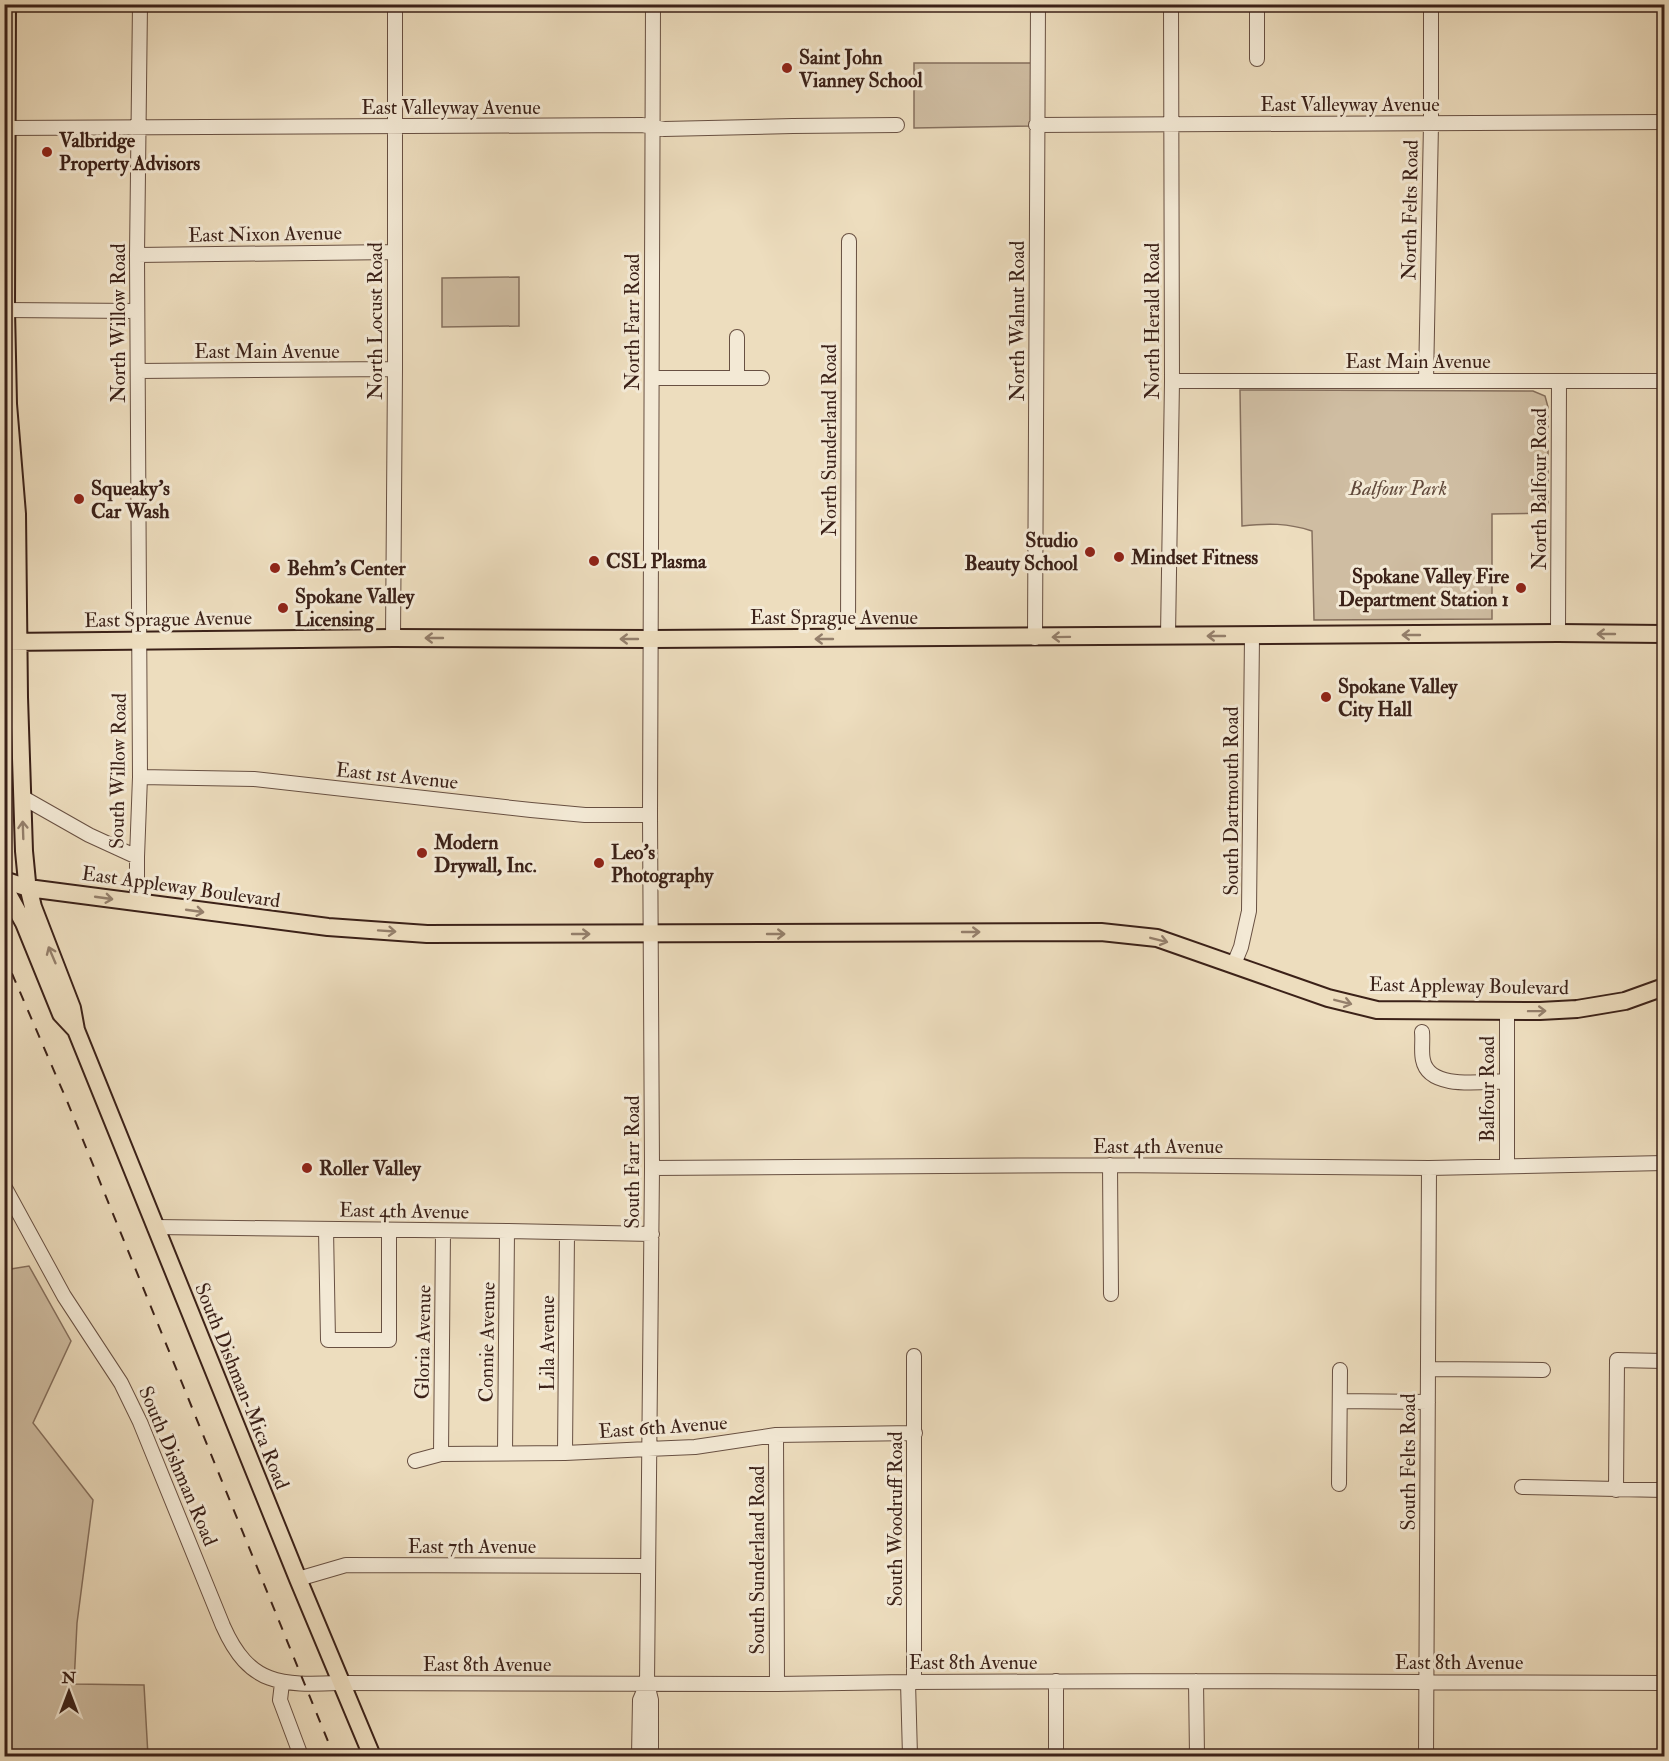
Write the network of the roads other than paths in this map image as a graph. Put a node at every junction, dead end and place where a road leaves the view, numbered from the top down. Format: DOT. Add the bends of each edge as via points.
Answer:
graph roads {
  1 [pos="7,4"];
  2 [pos="140,4"];
  3 [pos="395,4"];
  4 [pos="653,4"];
  5 [pos="1038,4"];
  6 [pos="1171,4"];
  7 [pos="1257,4"];
  8 [pos="1431,4"];
  9 [pos="1257,59"];
  10 [pos="1665,122"];
  11 [pos="1431,124"];
  12 [pos="1036,125"];
  13 [pos="1170,125"];
  14 [pos="897,126"];
  15 [pos="395,127"];
  16 [pos="653,127"];
  17 [pos="6,128"];
  18 [pos="139,128"];
  19 [pos="849,241"];
  20 [pos="394,252"];
  21 [pos="137,255"];
  22 [pos="5,310"];
  23 [pos="138,311"];
  24 [pos="737,337"];
  25 [pos="395,369"];
  26 [pos="138,371"];
  27 [pos="652,378"];
  28 [pos="737,378"];
  29 [pos="762,378"];
  30 [pos="1172,381"];
  31 [pos="1426,381"];
  32 [pos="1559,381"];
  33 [pos="1665,381"];
  34 [pos="1558,633"];
  35 [pos="1665,634"];
  36 [pos="1168,636"];
  37 [pos="1251,636"];
  38 [pos="393,638"];
  39 [pos="848,638"];
  40 [pos="1035,638"];
  41 [pos="652,639"];
  42 [pos="139,640"];
  43 [pos="12,641"];
  44 [pos="140,777"];
  45 [pos="22,797"];
  46 [pos="650,815"];
  47 [pos="137,857"];
  48 [pos="5,888"];
  49 [pos="28,888"];
  50 [pos="137,903"];
  51 [pos="651,934"];
  52 [pos="1233,964"];
  53 [pos="1665,987"];
  54 [pos="1507,1011"];
  55 [pos="76,1030"];
  56 [pos="1422,1032"];
  57 [pos="1507,1081"];
  58 [pos="1665,1163"];
  59 [pos="1110,1165"];
  60 [pos="1507,1166"];
  61 [pos="652,1168"];
  62 [pos="1429,1168"];
  63 [pos="4,1186"];
  64 [pos="155,1227"];
  65 [pos="326,1229"];
  66 [pos="389,1230"];
  67 [pos="444,1231"];
  68 [pos="507,1231"];
  69 [pos="567,1233"];
  70 [pos="652,1234"];
  71 [pos="1111,1294"];
  72 [pos="914,1356"];
  73 [pos="1665,1361"];
  74 [pos="1428,1369"];
  75 [pos="1340,1370"];
  76 [pos="1543,1370"];
  77 [pos="1340,1401"];
  78 [pos="1428,1402"];
  79 [pos="915,1433"];
  80 [pos="776,1435"];
  81 [pos="648,1449"];
  82 [pos="505,1453"];
  83 [pos="566,1453"];
  84 [pos="441,1454"];
  85 [pos="415,1461"];
  86 [pos="1339,1484"];
  87 [pos="1522,1487"];
  88 [pos="1616,1490"];
  89 [pos="1665,1490"];
  90 [pos="648,1566"];
  91 [pos="298,1579"];
  92 [pos="1056,1681"];
  93 [pos="1196,1681"];
  94 [pos="911,1682"];
  95 [pos="1427,1682"];
  96 [pos="282,1683"];
  97 [pos="341,1683"];
  98 [pos="1665,1683"];
  99 [pos="647,1684"];
  100 [pos="777,1684"];
  101 [pos="301,1756"];
  102 [pos="372,1756"];
  103 [pos="639,1756"];
  104 [pos="651,1756"];
  105 [pos="910,1756"];
  106 [pos="1056,1756"];
  107 [pos="1197,1756"];
  108 [pos="1426,1756"];
  1 -- 17 [label="main road, South Dishman-Mica Road"];
  2 -- 18 [label="street, North Willow Road"];
  3 -- 15 [label="street, North Locust Road"];
  4 -- 16 [label="street, North Farr Road"];
  5 -- 12 [label="street, North Walnut Road"];
  6 -- 13 [label="street, North Herald Road"];
  7 -- 9 [label="street"];
  8 -- 11 [label="street, North Felts Road"];
  10 -- 11 [label="street, East Valleyway Avenue"];
  11 -- 13 [label="street, East Valleyway Avenue"];
  11 -- 31 [label="street, North Felts Road"];
  12 -- 13 [label="street, East Valleyway Avenue"];
  12 -- 40 [label="street, North Walnut Road"];
  13 -- 30 [label="street, North Herald Road"];
  14 -- 16 [label="street, East Valleyway Avenue"];
  15 -- 16 [label="street, East Valleyway Avenue"];
  15 -- 18 [label="street, East Valleyway Avenue"];
  15 -- 20 [label="street, North Locust Road"];
  16 -- 27 [label="street, North Farr Road"];
  17 -- 18 [label="street, East Valleyway Avenue"];
  17 -- 22 [label="main road, South Dishman-Mica Road"];
  18 -- 21 [label="street, North Willow Road"];
  19 -- 39 [label="street, North Sunderland Road"];
  20 -- 21 [label="street, East Nixon Avenue"];
  20 -- 25 [label="street, North Locust Road"];
  21 -- 23 [label="street, North Willow Road"];
  22 -- 23 [label="street"];
  22 -- 43 [label="main road, South Dishman-Mica Road" via="17,514"];
  23 -- 26 [label="street, North Willow Road"];
  24 -- 28 [label="street"];
  25 -- 26 [label="street, East Main Avenue"];
  25 -- 38 [label="street, North Locust Road"];
  26 -- 42 [label="street, North Willow Road"];
  27 -- 28 [label="street"];
  27 -- 41 [label="street, North Farr Road"];
  28 -- 29 [label="street"];
  30 -- 31 [label="street, East Main Avenue"];
  30 -- 36 [label="street, North Herald Road"];
  31 -- 32 [label="street, East Main Avenue"];
  32 -- 33 [label="street, East Main Avenue"];
  32 -- 34 [label="street, North Balfour Road"];
  35 -- 34 [label="main road, East Sprague Avenue, one-way"];
  34 -- 37 [label="main road, East Sprague Avenue, one-way"];
  37 -- 36 [label="main road, East Sprague Avenue, one-way"];
  36 -- 40 [label="main road, East Sprague Avenue, one-way"];
  37 -- 52 [label="street, South Dartmouth Road" via="1250,911"];
  41 -- 38 [label="main road, East Sprague Avenue, one-way"];
  38 -- 42 [label="main road, East Sprague Avenue"];
  39 -- 40 [label="main road, East Sprague Avenue"];
  39 -- 41 [label="main road, East Sprague Avenue, one-way"];
  41 -- 46 [label="street, South Farr Road"];
  42 -- 43 [label="main road, East Sprague Avenue"];
  42 -- 44 [label="street, South Willow Road"];
  43 -- 45 [label="main road, South Dishman-Mica Road"];
  44 -- 46 [label="street, East 1st Avenue" via="254,779 585,815"];
  44 -- 47 [label="street, South Willow Road"];
  45 -- 47 [label="street"];
  49 -- 45 [label="main road, South Dishman-Mica Road, one-way"];
  46 -- 51 [label="street, South Farr Road"];
  47 -- 50 [label="street, South Willow Road"];
  48 -- 49 [label="main road, East Appleway Boulevard"];
  48 -- 55 [label="main road, South Dishman-Mica Road" via="62,1014"];
  49 -- 50 [label="main road, East Appleway Boulevard, one-way"];
  55 -- 49 [label="main road, South Dishman-Mica Road, one-way" via="72,1008"];
  50 -- 51 [label="main road, East Appleway Boulevard, one-way" via="328,927 427,934"];
  51 -- 52 [label="main road, East Appleway Boulevard, one-way" via="1101,932 1157,938"];
  51 -- 61 [label="street, South Farr Road"];
  52 -- 54 [label="main road, East Appleway Boulevard, one-way" via="1328,998 1377,1010"];
  54 -- 53 [label="main road, East Appleway Boulevard, one-way" via="1596,1006"];
  54 -- 57 [label="street, Balfour Road"];
  55 -- 64 [label="main road, South Dishman-Mica Road"];
  56 -- 57 [label="street" via="1423,1060 1435,1077 1448,1082"];
  57 -- 60 [label="street, Balfour Road"];
  58 -- 60 [label="street, East 4th Avenue"];
  59 -- 61 [label="street, East 4th Avenue"];
  59 -- 62 [label="street, East 4th Avenue"];
  59 -- 71 [label="street"];
  60 -- 62 [label="street, East 4th Avenue"];
  61 -- 70 [label="street, South Farr Road"];
  62 -- 74 [label="street, South Felts Road"];
  63 -- 96 [label="street, South Dishman Road" via="64,1296 128,1396 232,1646 255,1670"];
  64 -- 65 [label="street, East 4th Avenue"];
  64 -- 91 [label="main road, South Dishman-Mica Road"];
  65 -- 66 [label="street, East 4th Avenue"];
  65 -- 66 [label="street" via="328,1340 389,1340"];
  66 -- 67 [label="street, East 4th Avenue"];
  67 -- 68 [label="street, East 4th Avenue"];
  67 -- 84 [label="street, Gloria Avenue"];
  68 -- 69 [label="street, East 4th Avenue"];
  68 -- 82 [label="street, Connie Avenue"];
  69 -- 70 [label="street, East 4th Avenue"];
  69 -- 83 [label="street, Lila Avenue"];
  70 -- 81 [label="street, South Farr Road"];
  72 -- 79 [label="street, South Woodruff Road"];
  73 -- 88 [label="street" via="1617,1360"];
  74 -- 76 [label="street"];
  74 -- 78 [label="street, South Felts Road"];
  75 -- 77 [label="street"];
  77 -- 78 [label="street"];
  77 -- 86 [label="street"];
  78 -- 95 [label="street, South Felts Road"];
  79 -- 80 [label="street, East 6th Avenue"];
  79 -- 94 [label="street, South Woodruff Road"];
  80 -- 81 [label="street, East 6th Avenue" via="695,1447"];
  80 -- 100 [label="street, South Sunderland Road"];
  81 -- 83 [label="street, East 6th Avenue"];
  81 -- 90 [label="street, South Farr Road"];
  82 -- 83 [label="street, East 6th Avenue"];
  82 -- 84 [label="street, East 6th Avenue"];
  84 -- 85 [label="street, East 6th Avenue"];
  87 -- 88 [label="street"];
  88 -- 89 [label="street"];
  90 -- 91 [label="street, East 7th Avenue" via="346,1565"];
  90 -- 99 [label="street, South Farr Road"];
  91 -- 97 [label="main road, South Dishman-Mica Road"];
  92 -- 93 [label="street, East 8th Avenue"];
  92 -- 94 [label="street, East 8th Avenue"];
  92 -- 106 [label="street"];
  93 -- 95 [label="street, East 8th Avenue"];
  93 -- 107 [label="street"];
  94 -- 100 [label="street, East 8th Avenue"];
  94 -- 105 [label="street, South Woodruff Road"];
  95 -- 98 [label="street, East 8th Avenue"];
  95 -- 108 [label="street, South Felts Road"];
  96 -- 97 [label="street, East 8th Avenue"];
  96 -- 101 [label="street" via="280,1700"];
  97 -- 99 [label="street, East 8th Avenue"];
  97 -- 102 [label="main road, South Dishman-Mica Road"];
  99 -- 100 [label="street, East 8th Avenue"];
  99 -- 103 [label="street, South Farr Road" via="640,1700"];
  99 -- 104 [label="street, South Farr Road" via="651,1700"];
}
